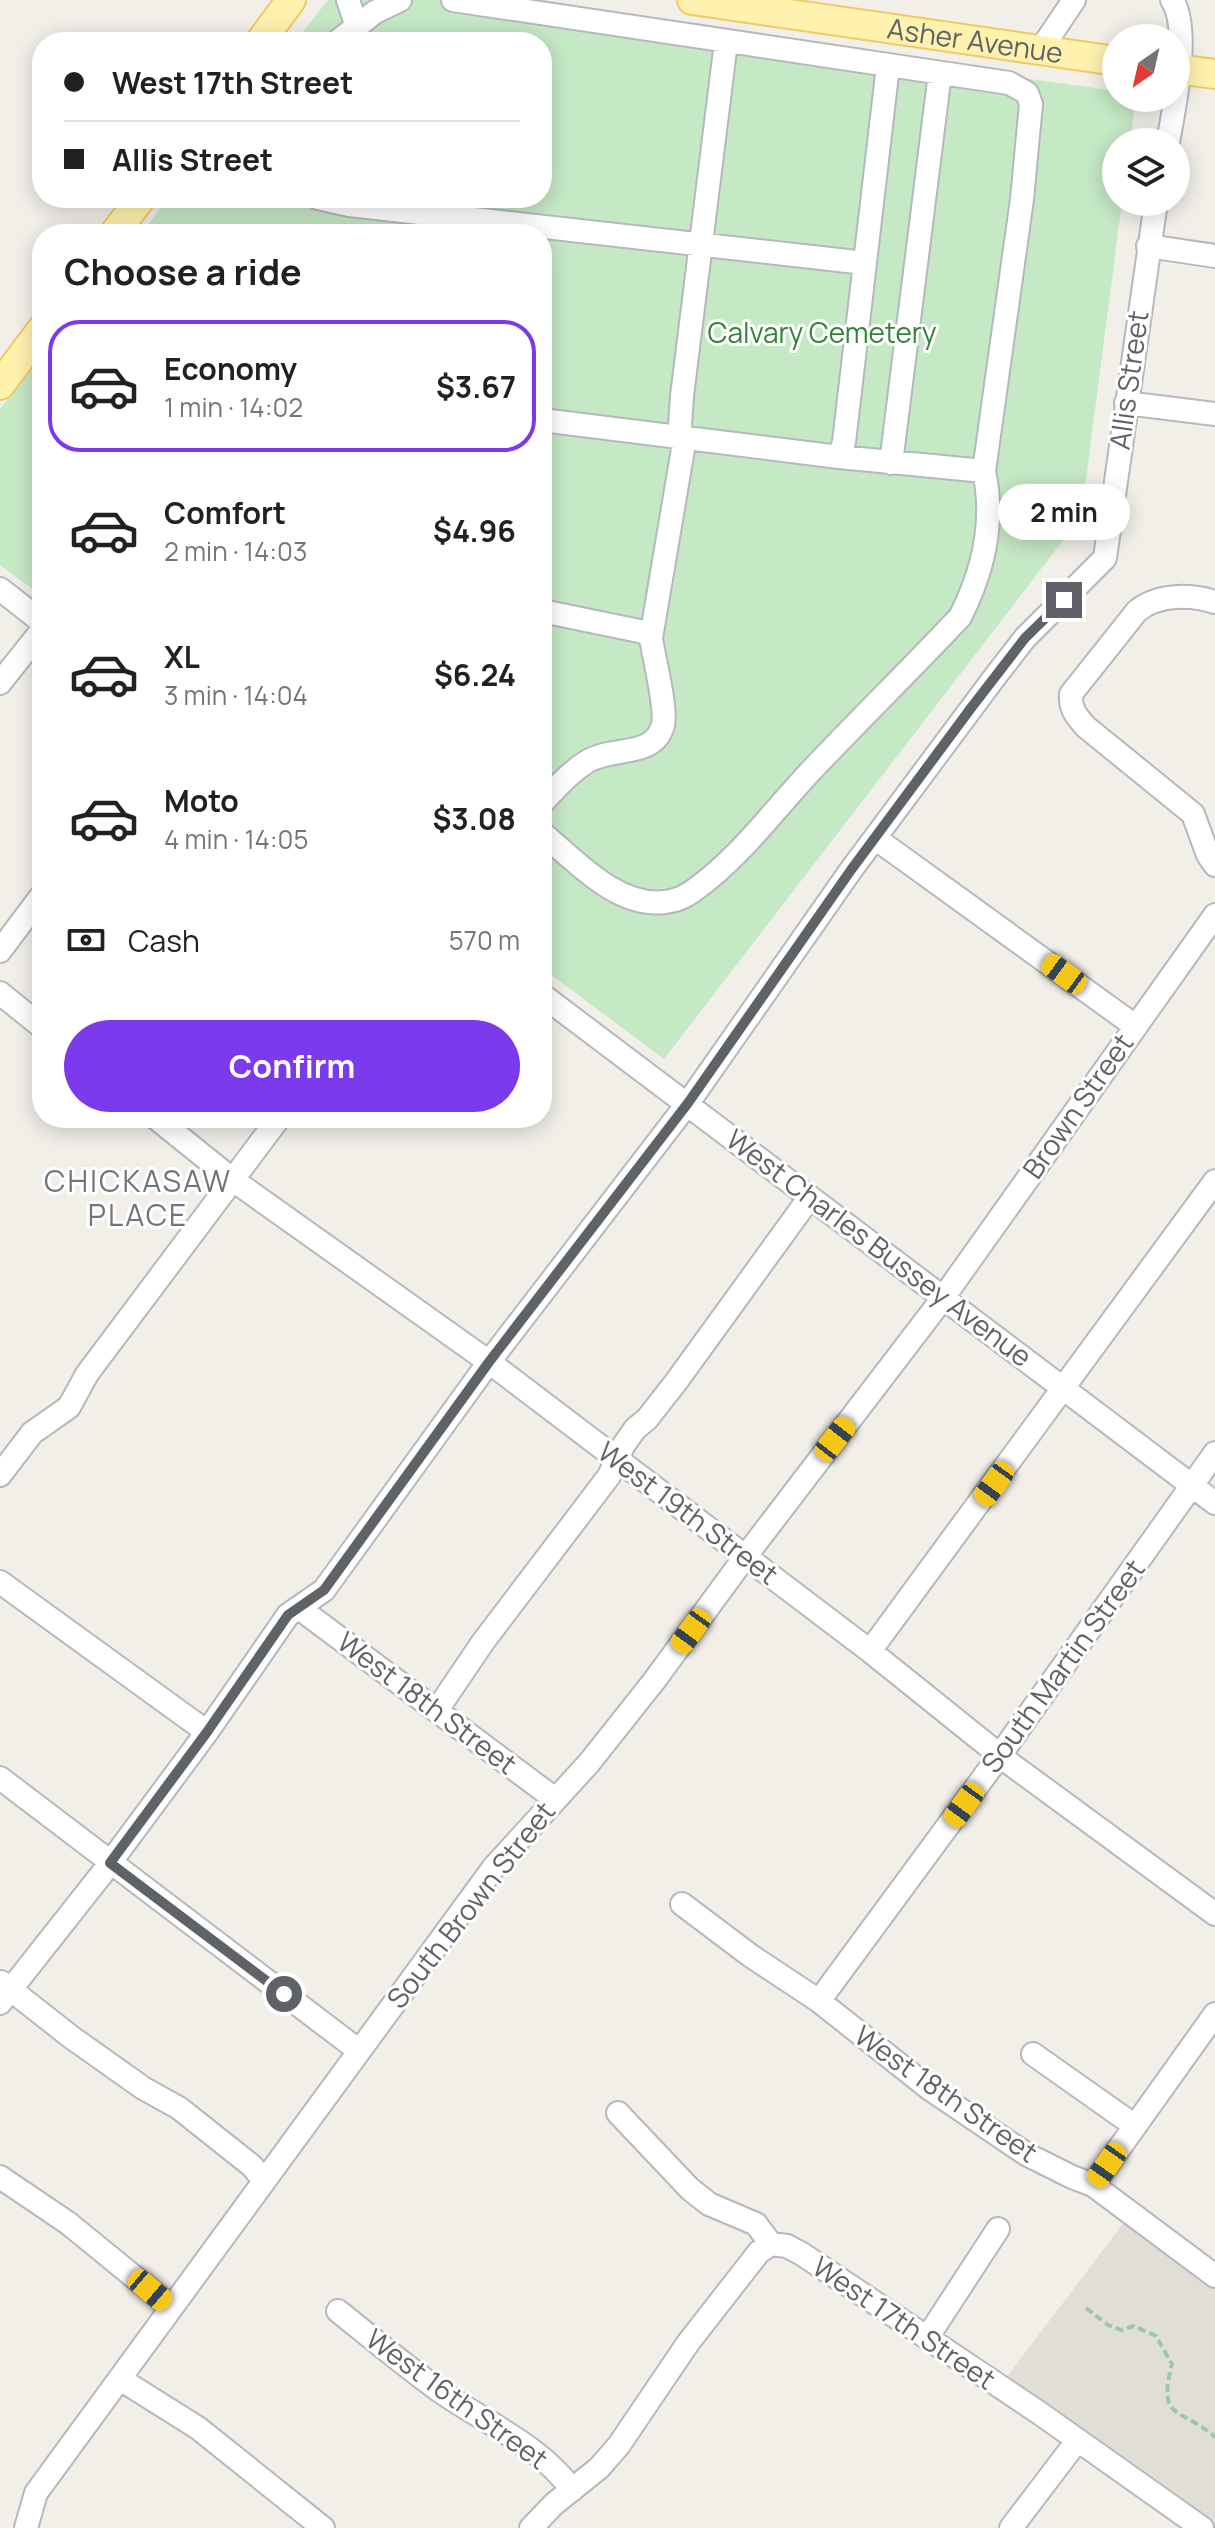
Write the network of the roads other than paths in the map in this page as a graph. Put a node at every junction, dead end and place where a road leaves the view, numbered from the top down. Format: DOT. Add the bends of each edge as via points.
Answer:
graph roads {
  1 [pos="291,0"];
  2 [pos="348,0"];
  3 [pos="400,0"];
  4 [pos="453,0"];
  5 [pos="692,0"];
  6 [pos="1074,0"];
  7 [pos="1172,0"];
  8 [pos="356,24"];
  9 [pos="1180,24"];
  10 [pos="267,32"];
  11 [pos="348,32"];
  12 [pos="726,42"];
  13 [pos="1041,49"];
  14 [pos="1102,59"];
  15 [pos="888,66"];
  16 [pos="1190,71"];
  17 [pos="940,73"];
  18 [pos="1215,74"];
  19 [pos="376,208"];
  20 [pos="1153,216"];
  21 [pos="520,224"];
  22 [pos="552,228"];
  23 [pos="700,244"];
  24 [pos="1148,246"];
  25 [pos="1215,256"];
  26 [pos="865,263"];
  27 [pos="32,342"];
  28 [pos="0,385"];
  29 [pos="1126,403"];
  30 [pos="1215,414"];
  31 [pos="552,421"];
  32 [pos="680,435"];
  33 [pos="839,457"];
  34 [pos="891,463"];
  35 [pos="984,471"];
  36 [pos="0,589"];
  37 [pos="1215,602"];
  38 [pos="552,613"];
  39 [pos="32,614"];
  40 [pos="651,638"];
  41 [pos="32,643"];
  42 [pos="0,683"];
  43 [pos="552,792"];
  44 [pos="875,838"];
  45 [pos="552,841"];
  46 [pos="1215,865"];
  47 [pos="32,908"];
  48 [pos="1215,915"];
  49 [pos="0,951"];
  50 [pos="0,993"];
  51 [pos="552,1002"];
  52 [pos="32,1019"];
  53 [pos="1135,1026"];
  54 [pos="688,1103"];
  55 [pos="168,1128"];
  56 [pos="272,1128"];
  57 [pos="233,1180"];
  58 [pos="1215,1181"];
  59 [pos="810,1197"];
  60 [pos="943,1298"];
  61 [pos="489,1362"];
  62 [pos="1065,1389"];
  63 [pos="1215,1453"];
  64 [pos="617,1459"];
  65 [pos="0,1475"];
  66 [pos="1192,1485"];
  67 [pos="1215,1503"];
  68 [pos="745,1557"];
  69 [pos="0,1582"];
  70 [pos="299,1608"];
  71 [pos="870,1651"];
  72 [pos="437,1710"];
  73 [pos="207,1732"];
  74 [pos="1000,1755"];
  75 [pos="0,1778"];
  76 [pos="555,1799"];
  77 [pos="110,1863"];
  78 [pos="682,1904"];
  79 [pos="1215,1914"];
  80 [pos="3,1991"];
  81 [pos="819,2001"];
  82 [pos="1215,2014"];
  83 [pos="358,2050"];
  84 [pos="1033,2054"];
  85 [pos="618,2113"];
  86 [pos="1135,2126"];
  87 [pos="0,2177"];
  88 [pos="264,2181"];
  89 [pos="1093,2185"];
  90 [pos="998,2229"];
  91 [pos="771,2244"];
  92 [pos="1215,2276"];
  93 [pos="171,2307"];
  94 [pos="338,2311"];
  95 [pos="927,2338"];
  96 [pos="120,2379"];
  97 [pos="1077,2441"];
  98 [pos="572,2490"];
  99 [pos="1215,2510"];
  100 [pos="26,2528"];
  101 [pos="323,2528"];
  102 [pos="531,2528"];
  103 [pos="1011,2528"];
  104 [pos="1205,2528"];
  1 -- 10 [label="main road"];
  2 -- 8 [label="street"];
  3 -- 8 [label="street"];
  4 -- 12 [label="street"];
  5 -- 13 [label="main road, Asher Avenue"];
  6 -- 13 [label="street"];
  7 -- 9 [label="street"];
  8 -- 11 [label="street"];
  12 -- 15 [label="street"];
  12 -- 23 [label="street"];
  13 -- 14 [label="main road, Asher Avenue"];
  15 -- 17 [label="street"];
  15 -- 26 [label="street"];
  16 -- 18 [label="main road"];
  17 -- 34 [label="street"];
  17 -- 35 [label="street" via="1009,83 1027,93 1031,104"];
  19 -- 21 [label="street"];
  20 -- 24 [label="street, Allis Street"];
  22 -- 23 [label="street"];
  23 -- 26 [label="street"];
  23 -- 32 [label="street"];
  24 -- 25 [label="street"];
  24 -- 29 [label="street, Allis Street"];
  26 -- 33 [label="street"];
  27 -- 28 [label="main road"];
  29 -- 30 [label="street"];
  29 -- 44 [label="street, Allis Street" via="1105,558 1025,638"];
  31 -- 32 [label="street"];
  32 -- 33 [label="street"];
  32 -- 40 [label="street" via="683,449"];
  33 -- 34 [label="street"];
  34 -- 35 [label="street"];
  35 -- 45 [label="street" via="988,490 983,556 976,586 960,617 694,891 666,902 626,897"];
  36 -- 39 [label="street"];
  37 -- 46 [label="street" via="1182,597 1149,601 1071,694 1073,713 1086,727 1193,814"];
  38 -- 40 [label="street" via="644,632"];
  40 -- 43 [label="street" via="664,711 658,737 644,747 605,752"];
  41 -- 42 [label="street"];
  44 -- 53 [label="street"];
  44 -- 54 [label="street, Allis Street"];
  47 -- 49 [label="street"];
  48 -- 53 [label="street, Brown Street"];
  50 -- 52 [label="street"];
  51 -- 54 [label="street, West Charles Bussey Avenue"];
  53 -- 60 [label="street, Brown Street"];
  54 -- 59 [label="street, West Charles Bussey Avenue"];
  54 -- 61 [label="street, Allis Street"];
  55 -- 57 [label="street, West 19th Street"];
  56 -- 57 [label="street"];
  57 -- 61 [label="street, West 19th Street"];
  57 -- 65 [label="street" via="87,1374 69,1407 32,1433"];
  58 -- 62 [label="street"];
  59 -- 60 [label="street, West Charles Bussey Avenue"];
  59 -- 64 [label="street"];
  60 -- 62 [label="street, West Charles Bussey Avenue"];
  60 -- 68 [label="street, South Brown Street"];
  61 -- 64 [label="street, West 19th Street"];
  61 -- 70 [label="street, Allis Street" via="324,1590"];
  62 -- 66 [label="street, West Charles Bussey Avenue"];
  62 -- 71 [label="street"];
  63 -- 66 [label="street, South Martin Street"];
  64 -- 68 [label="street, West 19th Street"];
  64 -- 72 [label="street"];
  66 -- 67 [label="street, West Charles Bussey Avenue"];
  66 -- 74 [label="street, South Martin Street"];
  68 -- 71 [label="street, West 19th Street"];
  68 -- 76 [label="street, South Brown Street" via="654,1681"];
  69 -- 73 [label="street"];
  70 -- 72 [label="street, West 18th Street"];
  70 -- 73 [label="street, Allis Street" via="273,1635"];
  71 -- 74 [label="street, West 19th Street"];
  72 -- 76 [label="street, West 18th Street"];
  73 -- 77 [label="street, Allis Street"];
  74 -- 79 [label="street, West 19th Street"];
  74 -- 81 [label="street, South Martin Street"];
  75 -- 77 [label="street"];
  76 -- 83 [label="street, South Brown Street" via="494,1867"];
  77 -- 80 [label="street, Allis Street"];
  77 -- 83 [label="street"];
  78 -- 81 [label="street, West 18th Street"];
  80 -- 88 [label="street" via="179,2108"];
  81 -- 89 [label="street, West 18th Street" via="930,2089 1026,2154"];
  82 -- 86 [label="street"];
  83 -- 88 [label="street, South Brown Street"];
  84 -- 86 [label="street"];
  85 -- 91 [label="street, West 17th Street" via="690,2189 709,2204 756,2224"];
  86 -- 89 [label="street"];
  87 -- 93 [label="street" via="68,2223"];
  88 -- 93 [label="street, South Brown Street"];
  89 -- 92 [label="street, West 18th Street"];
  90 -- 95 [label="street"];
  91 -- 95 [label="street, West 17th Street" via="802,2254"];
  91 -- 98 [label="street" via="759,2252 688,2343 619,2445"];
  93 -- 96 [label="street, South Brown Street"];
  94 -- 98 [label="street, West 16th Street" via="441,2392 531,2451 561,2474"];
  95 -- 97 [label="street, West 17th Street"];
  96 -- 100 [label="street, South Brown Street" via="36,2493"];
  96 -- 101 [label="street" via="198,2428"];
  97 -- 103 [label="street"];
  97 -- 104 [label="street, West 17th Street"];
  98 -- 102 [label="street"];
  99 -- 104 [label="street"];
}
